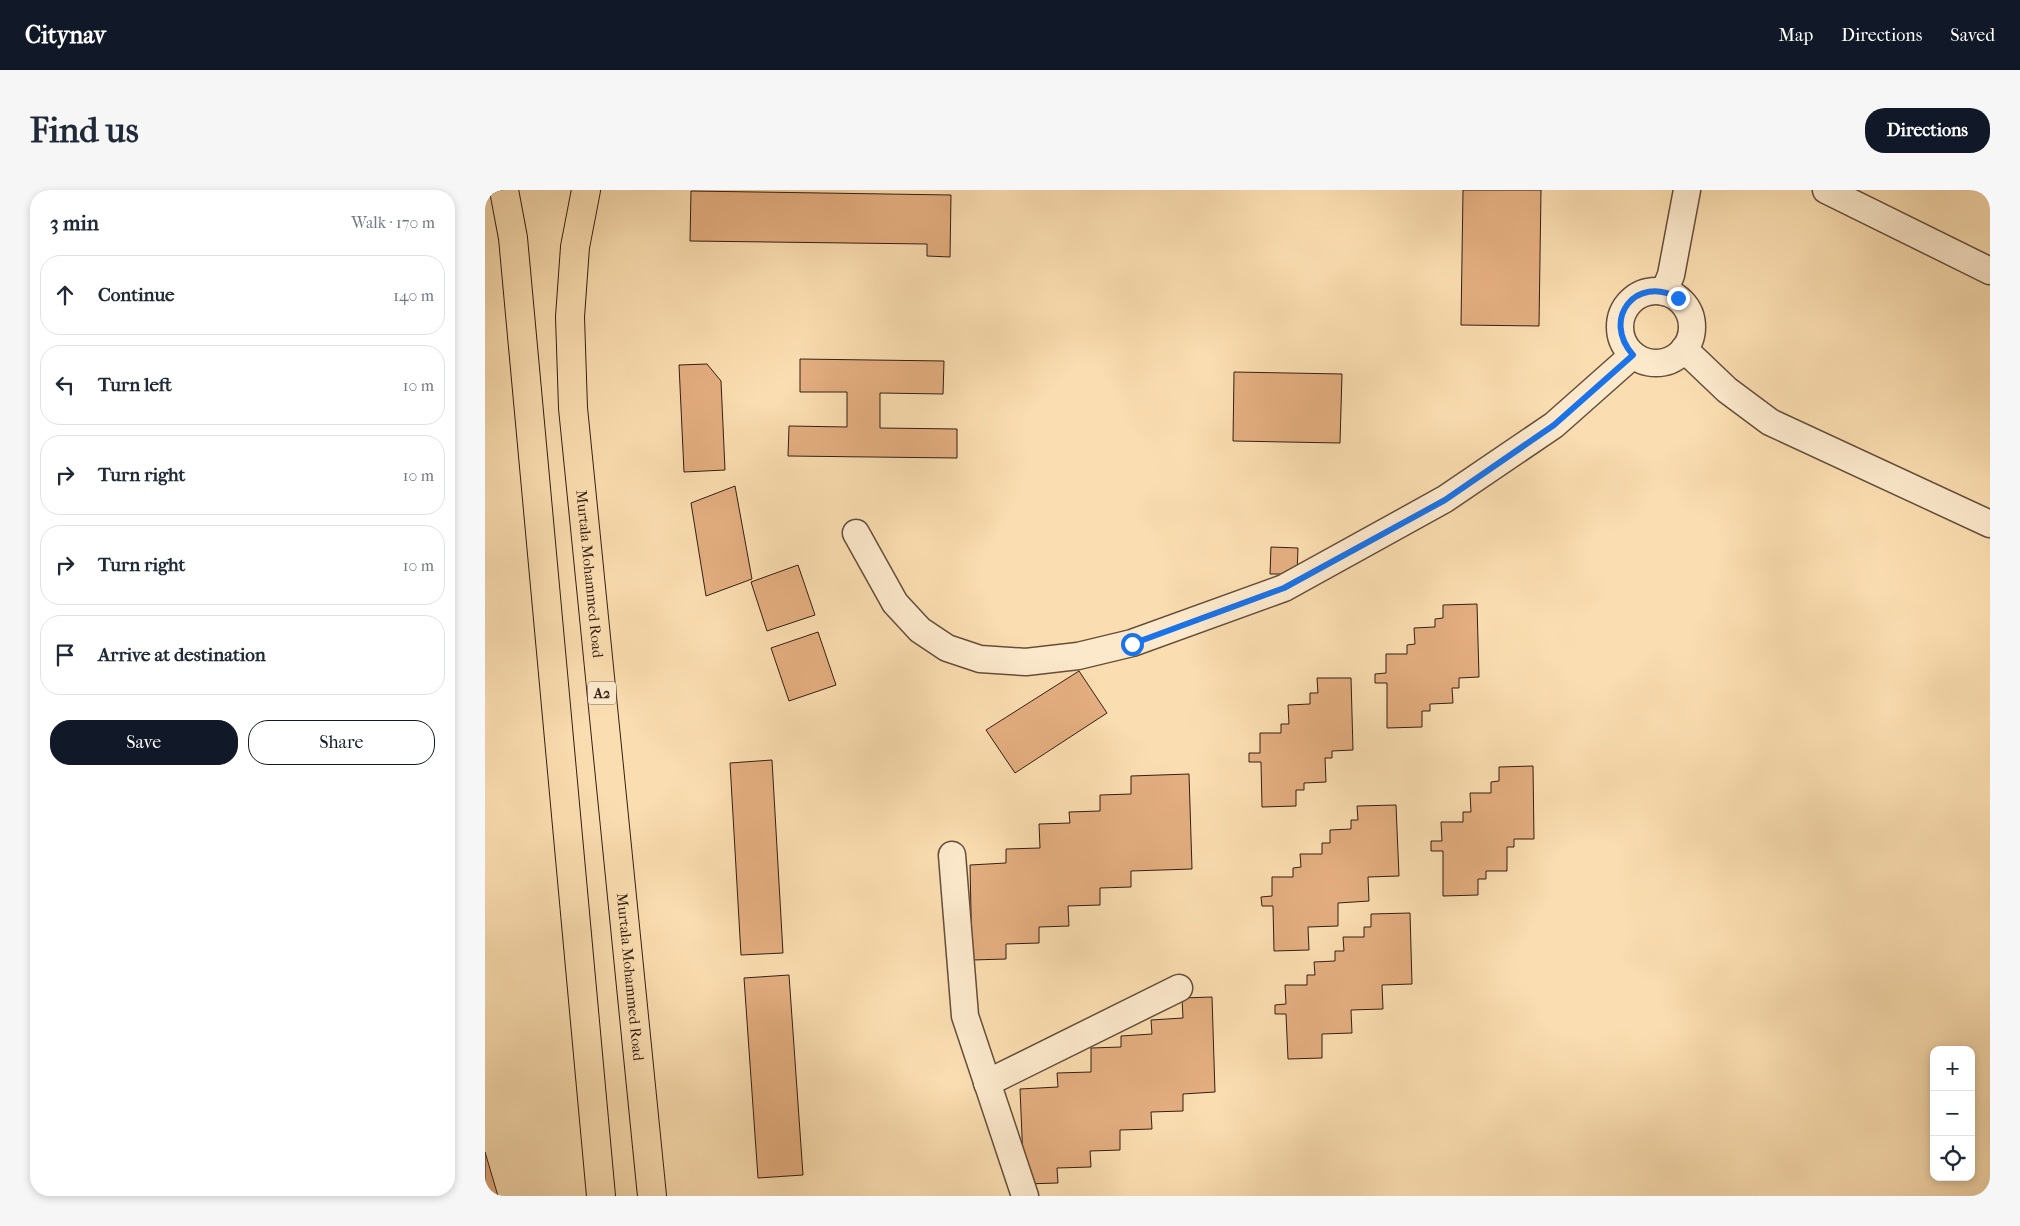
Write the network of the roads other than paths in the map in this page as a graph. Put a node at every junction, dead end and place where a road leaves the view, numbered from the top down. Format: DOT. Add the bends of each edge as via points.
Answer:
graph roads {
  1 [pos="504,190"];
  2 [pos="585,190"];
  3 [pos="1687,190"];
  4 [pos="1826,190"];
  5 [pos="1990,271"];
  6 [pos="1664,292"];
  7 [pos="1684,349"];
  8 [pos="1633,355"];
  9 [pos="1990,524"];
  10 [pos="856,533"];
  11 [pos="952,855"];
  12 [pos="1179,988"];
  13 [pos="987,1083"];
  14 [pos="601,1196"];
  15 [pos="652,1196"];
  16 [pos="1025,1196"];
  1 -- 14 [label="highway" via="514,248"];
  2 -- 15 [label="highway, Murtala Mohammed Road / A2" via="575,247 570,318 573,408"];
  3 -- 6 [label="street" via="1671,276"];
  4 -- 5 [label="street"];
  6 -- 7 [label="street" via="1678,298 1691,317 1690,339"];
  6 -- 8 [label="street" via="1646,292 1635,297 1622,314 1621,336"];
  7 -- 8 [label="street" via="1666,362 1655,363"];
  7 -- 9 [label="street" via="1727,390 1770,422"];
  8 -- 10 [label="street" via="1554,425 1445,500 1284,588 1132,644 1078,656 1026,662 980,659 947,648 920,630 895,603"];
  11 -- 13 [label="street" via="965,1016"];
  12 -- 13 [label="street"];
  13 -- 16 [label="street"];
}
